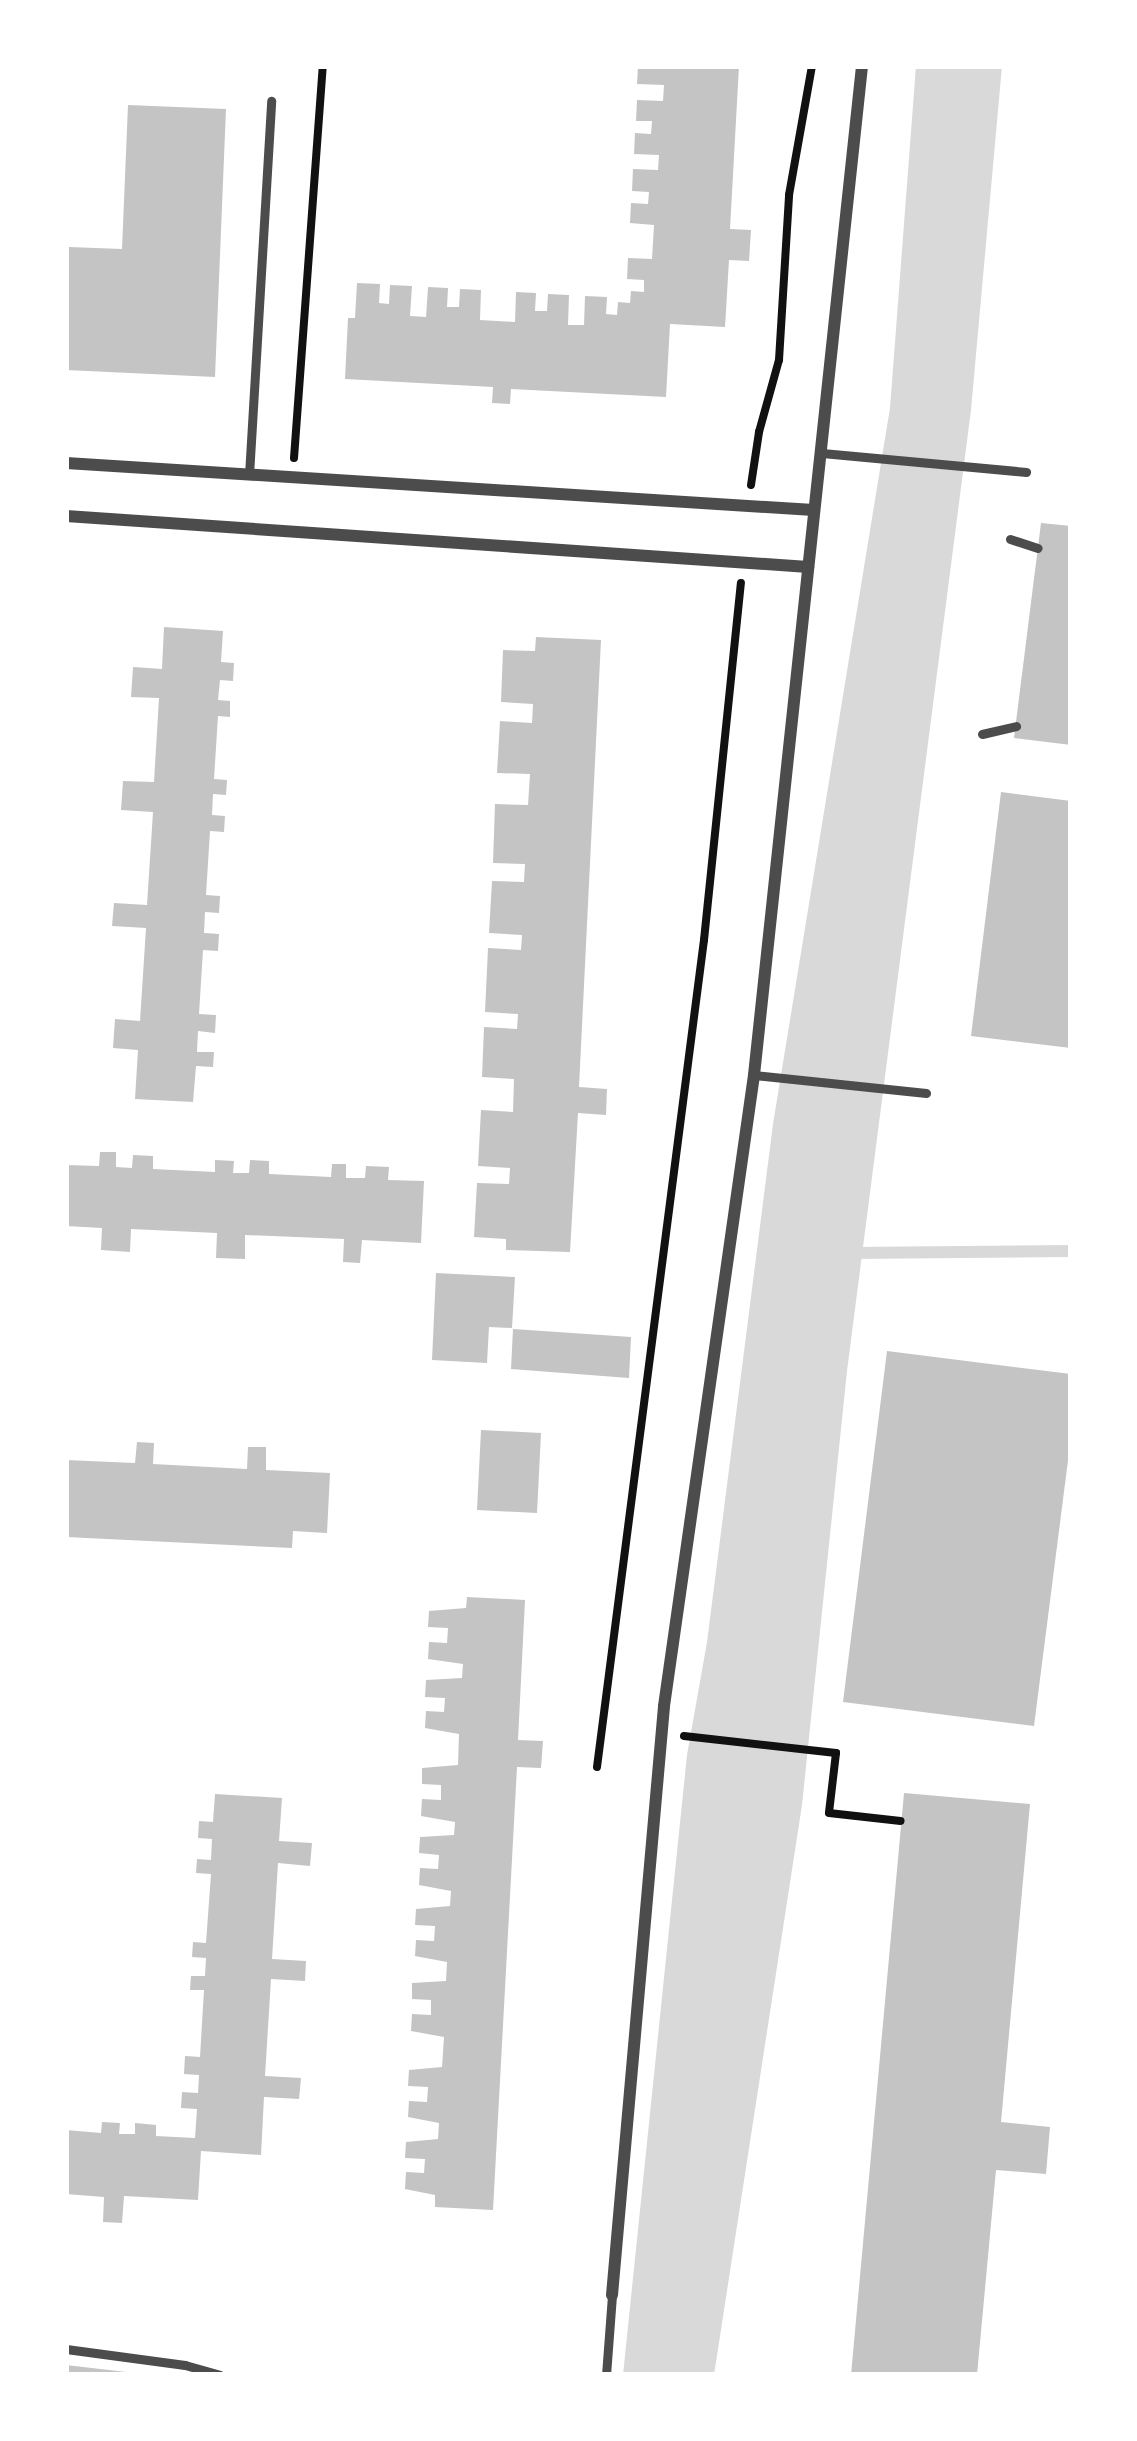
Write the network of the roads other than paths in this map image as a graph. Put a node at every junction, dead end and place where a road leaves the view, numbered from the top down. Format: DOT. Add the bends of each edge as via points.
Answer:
graph roads {
  1 [pos="862,66"];
  2 [pos="272,101"];
  3 [pos="822,453"];
  4 [pos="66,464"];
  5 [pos="1026,472"];
  6 [pos="249,475"];
  7 [pos="814,510"];
  8 [pos="66,516"];
  9 [pos="1010,538"];
  10 [pos="1038,548"];
  11 [pos="808,567"];
  12 [pos="1016,726"];
  13 [pos="982,734"];
  14 [pos="754,1075"];
  15 [pos="926,1093"];
  16 [pos="612,2295"];
  17 [pos="66,2349"];
  18 [pos="220,2375"];
  19 [pos="606,2375"];
  1 -- 3 [label="street"];
  2 -- 6 [label="lane"];
  3 -- 5 [label="lane"];
  3 -- 7 [label="street"];
  4 -- 6 [label="street"];
  6 -- 7 [label="street"];
  7 -- 11 [label="street"];
  8 -- 11 [label="street"];
  9 -- 10 [label="lane"];
  11 -- 14 [label="street"];
  12 -- 13 [label="lane"];
  14 -- 15 [label="lane"];
  14 -- 16 [label="street" via="664,1706"];
  16 -- 19 [label="lane"];
  17 -- 18 [label="lane"];
}
